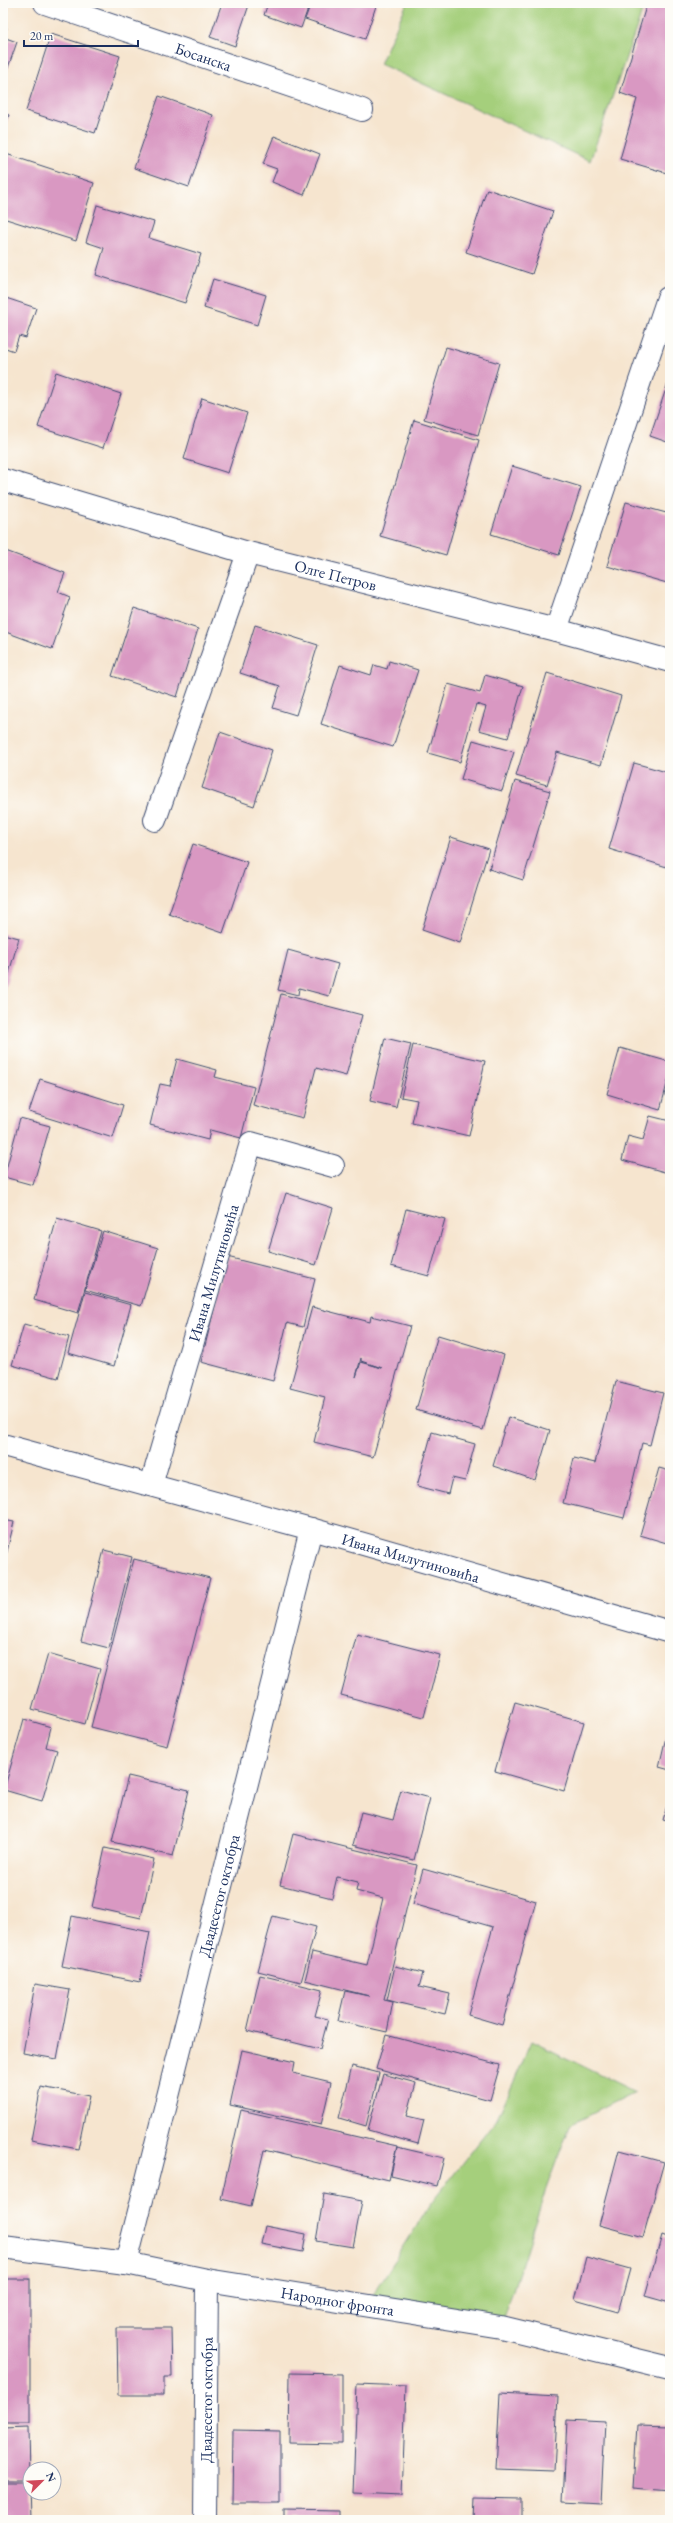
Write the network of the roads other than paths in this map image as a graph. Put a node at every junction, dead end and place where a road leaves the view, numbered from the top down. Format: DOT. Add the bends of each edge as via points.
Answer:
graph roads {
  1 [pos="45,3"];
  2 [pos="362,110"];
  3 [pos="668,298"];
  4 [pos="3,480"];
  5 [pos="248,553"];
  6 [pos="556,630"];
  7 [pos="670,661"];
  8 [pos="155,820"];
  9 [pos="333,1166"];
  10 [pos="3,1445"];
  11 [pos="152,1485"];
  12 [pos="311,1529"];
  13 [pos="670,1632"];
  14 [pos="3,2247"];
  15 [pos="126,2263"];
  16 [pos="207,2280"];
  17 [pos="670,2368"];
  18 [pos="205,2520"];
  1 -- 2 [label="street, Босанска"];
  3 -- 6 [label="street"];
  4 -- 5 [label="street, Олге Петров"];
  5 -- 6 [label="street, Олге Петров"];
  5 -- 8 [label="street"];
  6 -- 7 [label="street, Олге Петров"];
  9 -- 11 [label="street, Ивана Милутиновића" via="251,1143"];
  10 -- 11 [label="street, Ивана Милутиновића"];
  11 -- 12 [label="street, Ивана Милутиновића"];
  12 -- 13 [label="street, Ивана Милутиновића"];
  12 -- 15 [label="street, Двадесетог октобра"];
  14 -- 15 [label="street, Народног фронта"];
  15 -- 16 [label="street, Народног фронта"];
  16 -- 17 [label="street, Народног фронта" via="501,2327"];
  16 -- 18 [label="street, Двадесетог октобра"];
}
